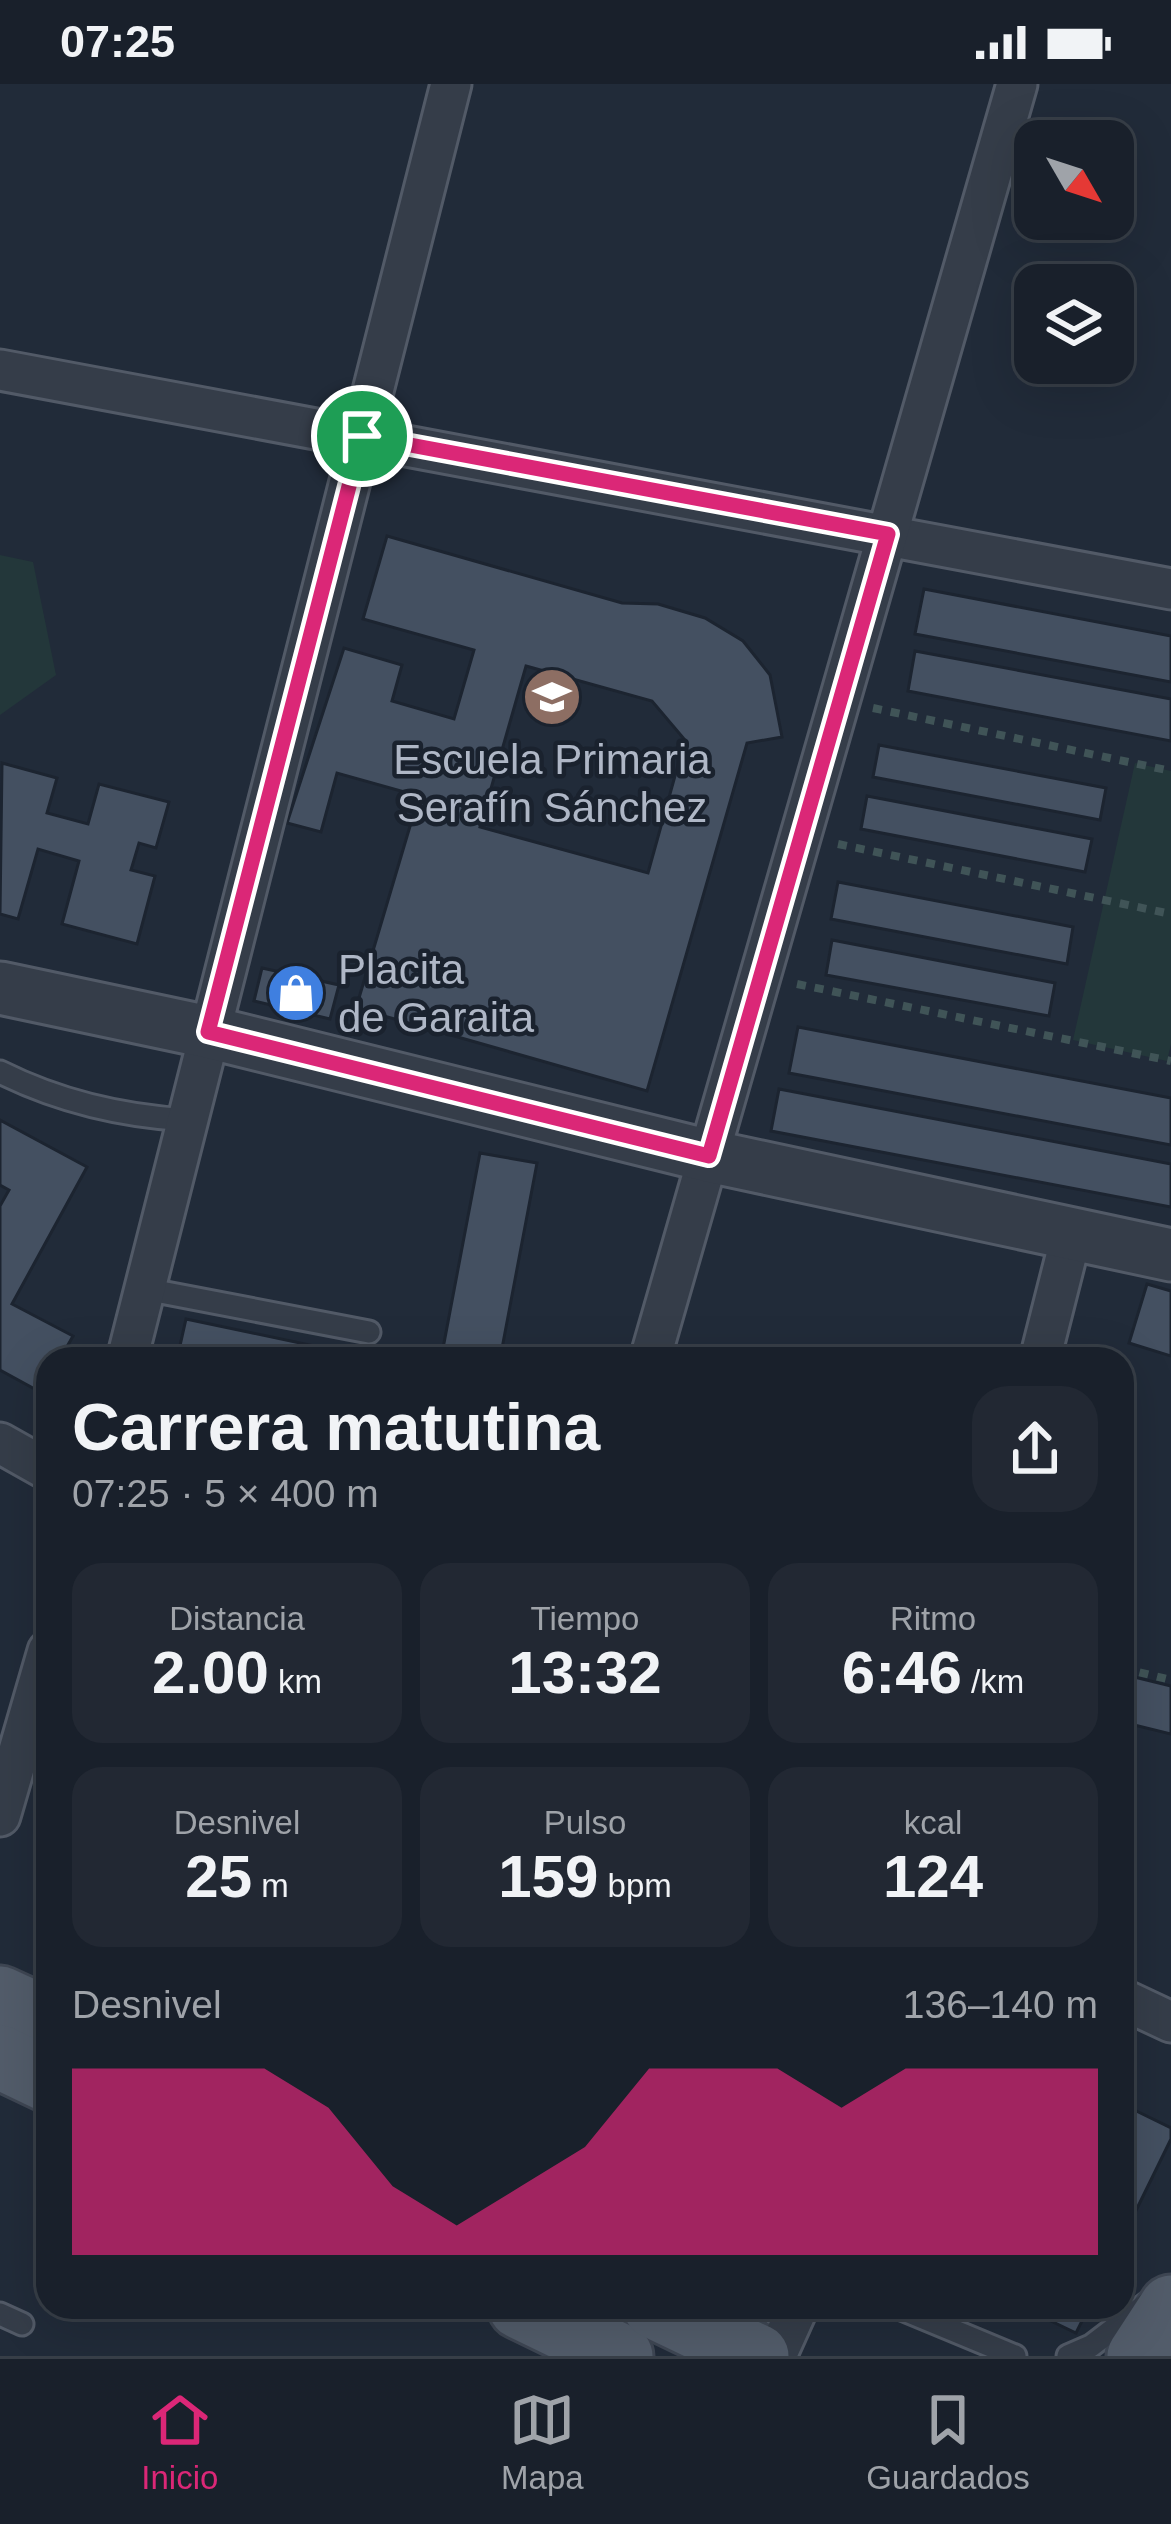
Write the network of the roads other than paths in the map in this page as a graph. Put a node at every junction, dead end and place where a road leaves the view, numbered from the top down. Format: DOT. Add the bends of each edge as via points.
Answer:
graph roads {
  1 [pos="451,84"];
  2 [pos="1017,84"];
  3 [pos="0,370"];
  4 [pos="362,436"];
  5 [pos="888,534"];
  6 [pos="1171,589"];
  7 [pos="0,988"];
  8 [pos="208,1032"];
  9 [pos="0,1072"];
  10 [pos="188,1120"];
  11 [pos="709,1156"];
  12 [pos="1072,1233"];
  13 [pos="1171,1255"];
  14 [pos="145,1289"];
  15 [pos="369,1332"];
  16 [pos="130,1347"];
  17 [pos="653,1347"];
  18 [pos="1043,1347"];
  19 [pos="0,1443"];
  20 [pos="36,1463"];
  21 [pos="36,1692"];
  22 [pos="0,1816"];
  23 [pos="0,1998"];
  24 [pos="1134,2005"];
  25 [pos="36,2014"];
  26 [pos="1171,2023"];
  27 [pos="0,2057"];
  28 [pos="36,2074"];
  29 [pos="1171,2288"];
  30 [pos="1171,2307"];
  31 [pos="0,2314"];
  32 [pos="1134,2315"];
  33 [pos="545,2319"];
  34 [pos="680,2319"];
  35 [pos="793,2319"];
  36 [pos="926,2319"];
  37 [pos="1128,2319"];
  38 [pos="22,2324"];
  39 [pos="621,2356"];
  40 [pos="757,2356"];
  41 [pos="776,2356"];
  42 [pos="1016,2356"];
  43 [pos="1068,2356"];
  44 [pos="1138,2356"];
  1 -- 4 [label="street"];
  2 -- 5 [label="street"];
  3 -- 4 [label="street"];
  4 -- 5 [label="street"];
  4 -- 8 [label="street"];
  5 -- 6 [label="street"];
  5 -- 11 [label="street"];
  7 -- 8 [label="street"];
  8 -- 10 [label="street"];
  8 -- 11 [label="street"];
  9 -- 10 [label="lane" via="128,1117"];
  10 -- 14 [label="street"];
  11 -- 12 [label="street"];
  11 -- 17 [label="street"];
  12 -- 13 [label="street"];
  12 -- 18 [label="street"];
  14 -- 15 [label="lane"];
  14 -- 16 [label="street"];
  19 -- 20 [label="street"];
  21 -- 22 [label="street"];
  23 -- 25 [label="main road"];
  24 -- 26 [label="street"];
  27 -- 28 [label="main road"];
  29 -- 32 [label="lane"];
  30 -- 44 [label="main road"];
  31 -- 38 [label="lane"];
  33 -- 39 [label="main road"];
  34 -- 40 [label="main road"];
  35 -- 41 [label="street"];
  36 -- 42 [label="lane"];
  37 -- 43 [label="lane"];
}
